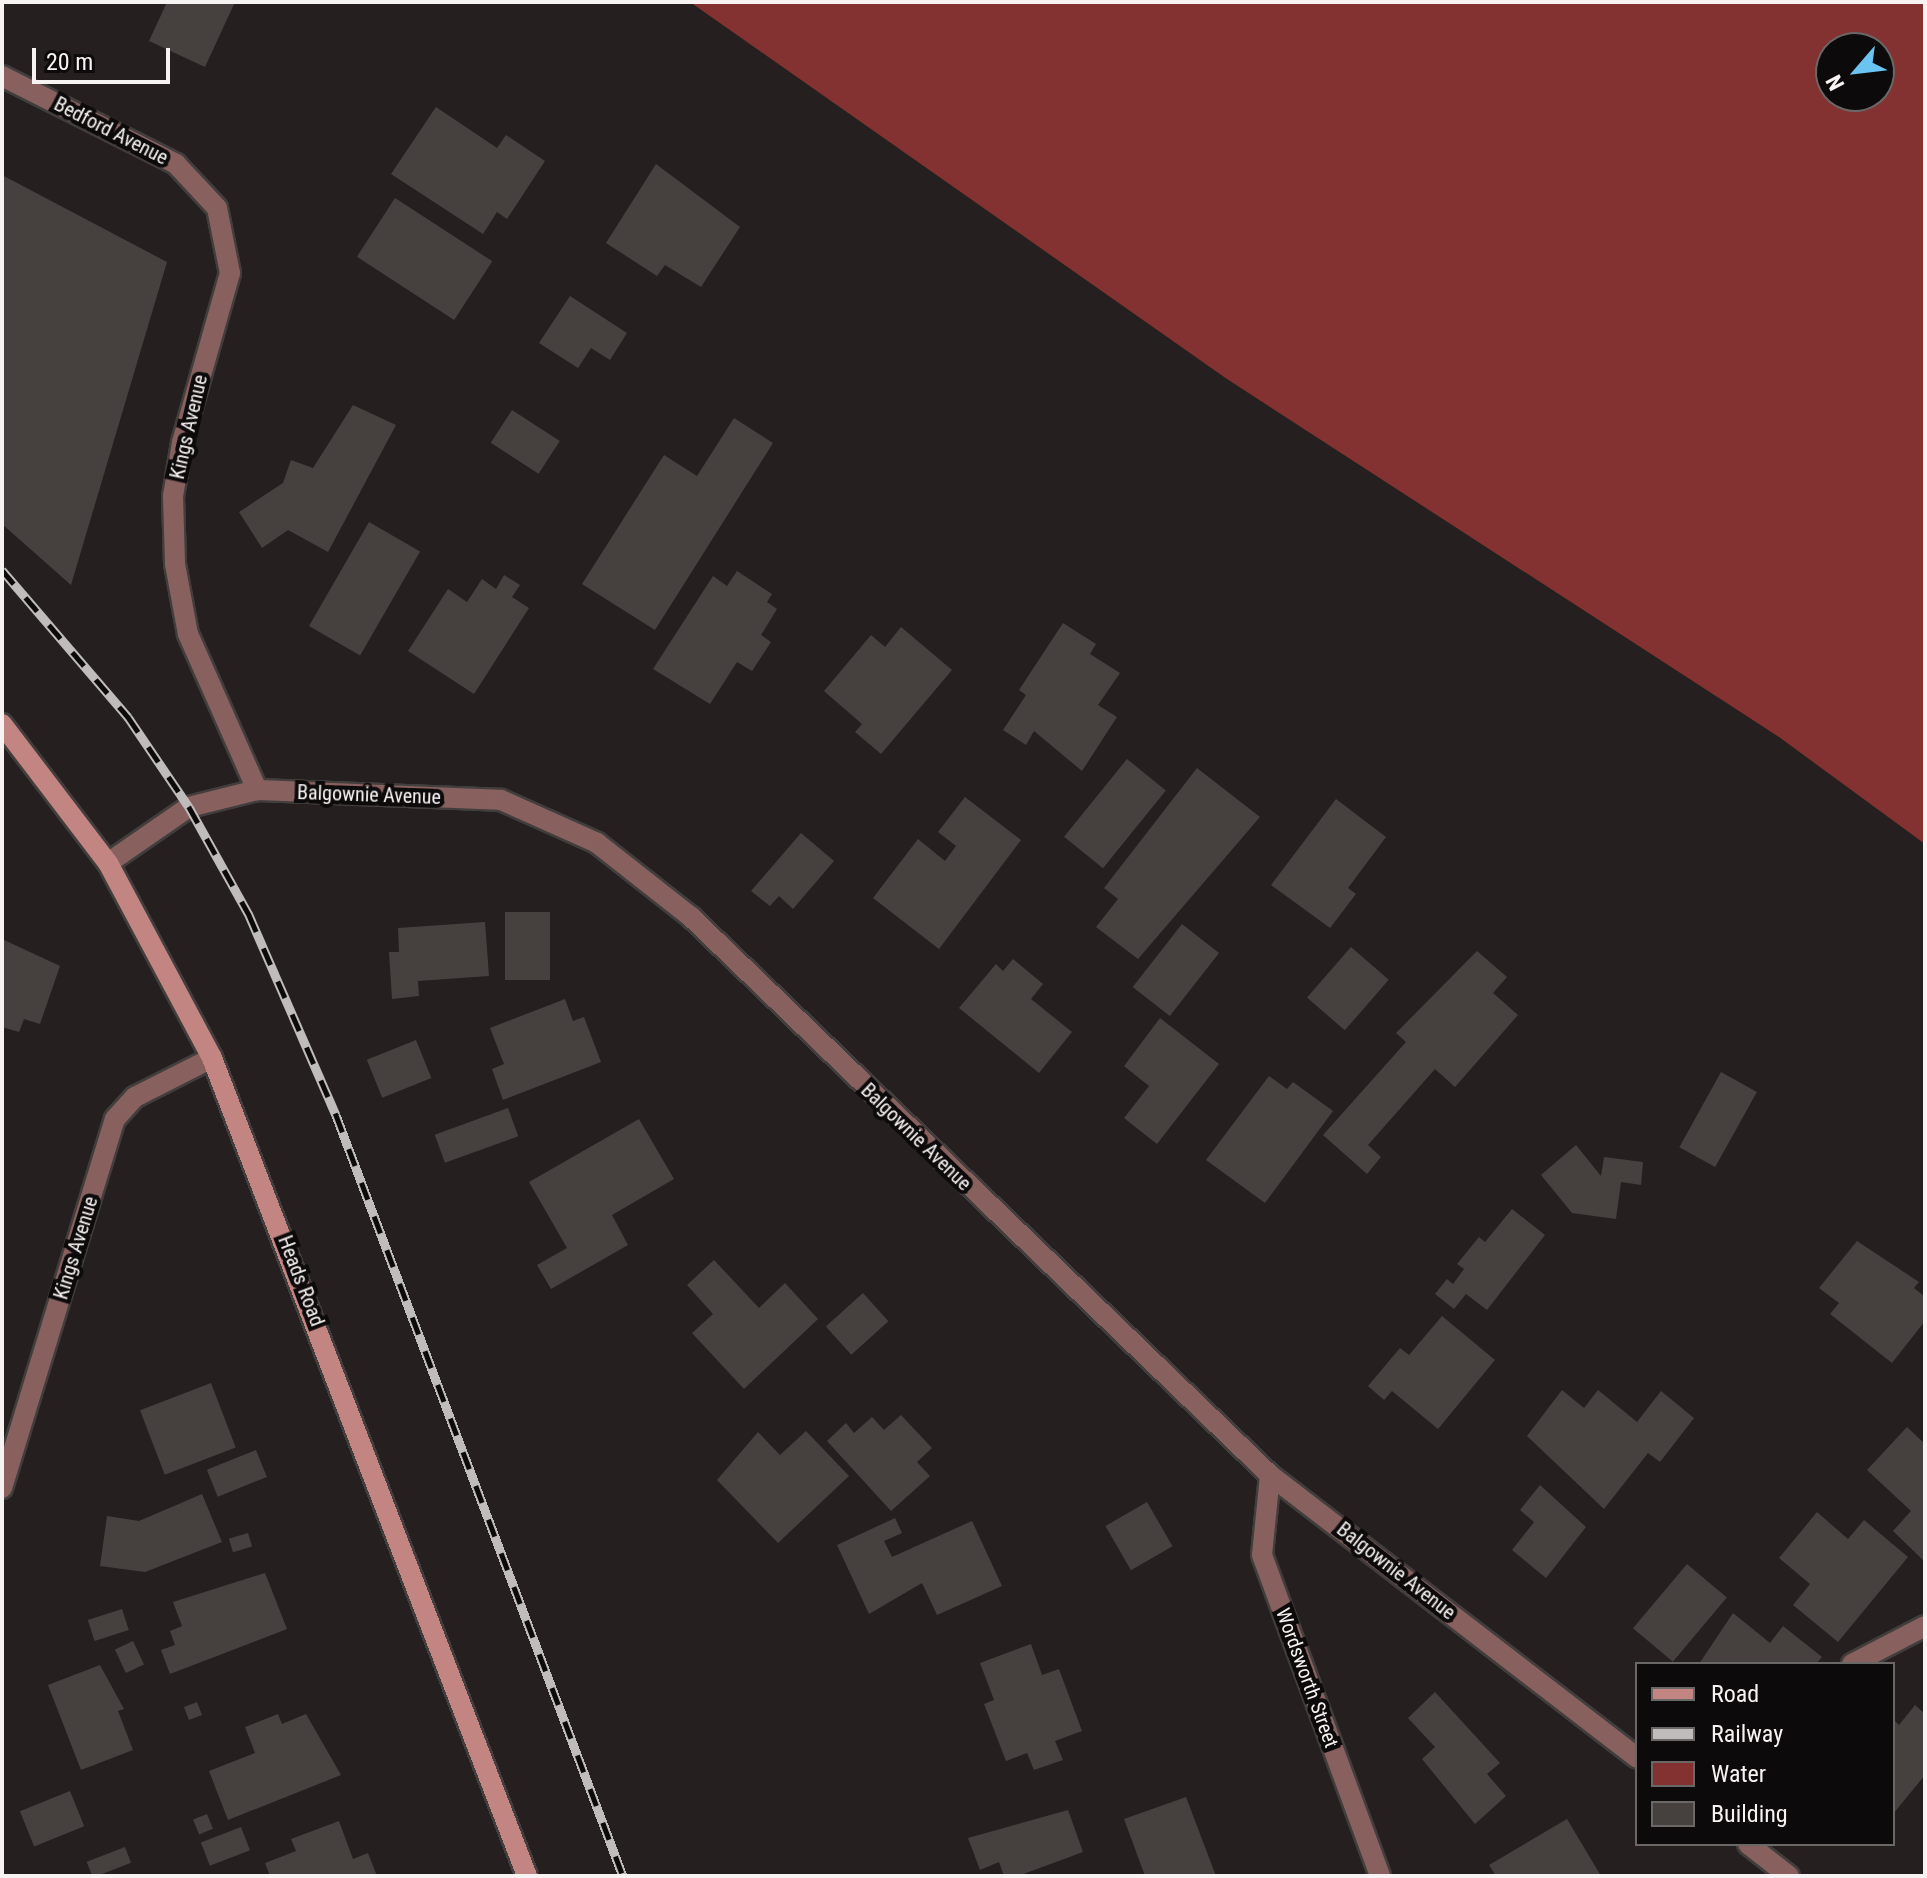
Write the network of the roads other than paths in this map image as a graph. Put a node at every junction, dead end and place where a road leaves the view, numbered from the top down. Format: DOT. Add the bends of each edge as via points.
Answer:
graph roads {
  1 [pos="2,76"];
  2 [pos="228,243"];
  3 [pos="2,724"];
  4 [pos="257,790"];
  5 [pos="108,863"];
  6 [pos="212,1058"];
  7 [pos="1270,1475"];
  8 [pos="2,1488"];
  9 [pos="1925,1626"];
  10 [pos="1856,1662"];
  11 [pos="1635,1756"];
  12 [pos="1751,1846"];
  13 [pos="527,1876"];
  14 [pos="1380,1876"];
  15 [pos="1789,1876"];
  1 -- 2 [label="street, Bedford Avenue" via="176,164 217,208"];
  2 -- 4 [label="street, Kings Avenue" via="230,273 173,496 175,564 188,634"];
  3 -- 5 [label="main road, Heads Road"];
  4 -- 5 [label="street, Balgownie Avenue" via="189,807"];
  4 -- 7 [label="street, Balgownie Avenue" via="501,800 543,813 630,865"];
  5 -- 6 [label="main road, Heads Road"];
  6 -- 8 [label="street, Kings Avenue" via="135,1097 115,1119"];
  6 -- 13 [label="main road, Heads Road"];
  7 -- 11 [label="street, Balgownie Avenue"];
  7 -- 14 [label="street, Wordsworth Street" via="1262,1555"];
  9 -- 10 [label="street"];
  12 -- 15 [label="street"];
}
